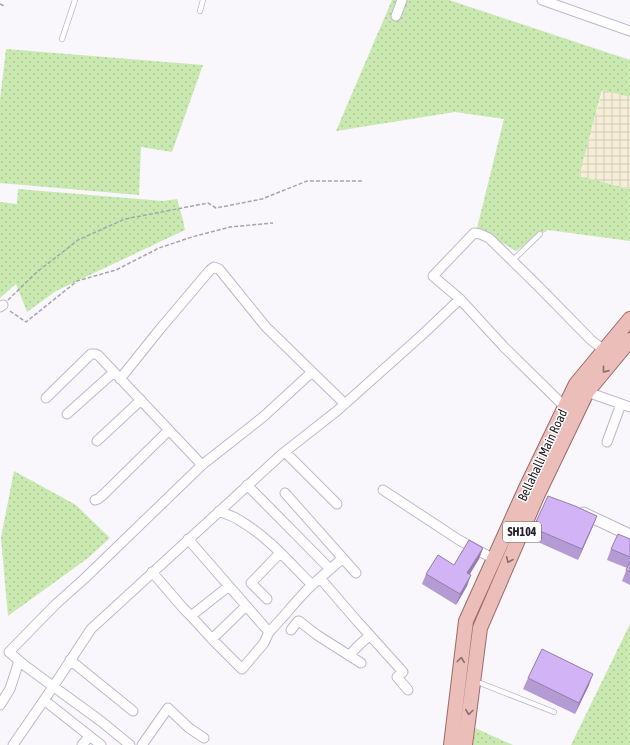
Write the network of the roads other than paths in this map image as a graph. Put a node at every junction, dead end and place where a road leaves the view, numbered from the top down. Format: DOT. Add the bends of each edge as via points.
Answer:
graph roads {
  1 [pos="75,0"];
  2 [pos="203,0"];
  3 [pos="402,0"];
  4 [pos="542,0"];
  5 [pos="200,11"];
  6 [pos="396,16"];
  7 [pos="630,31"];
  8 [pos="62,39"];
  9 [pos="540,234"];
  10 [pos="512,261"];
  11 [pos="460,299"];
  12 [pos="630,319"];
  13 [pos="630,340"];
  14 [pos="604,350"];
  15 [pos="312,372"];
  16 [pos="116,376"];
  17 [pos="587,392"];
  18 [pos="46,398"];
  19 [pos="141,400"];
  20 [pos="345,404"];
  21 [pos="626,406"];
  22 [pos="565,407"];
  23 [pos="67,414"];
  24 [pos="169,430"];
  25 [pos="97,441"];
  26 [pos="608,442"];
  27 [pos="285,452"];
  28 [pos="202,465"];
  29 [pos="247,485"];
  30 [pos="383,490"];
  31 [pos="285,494"];
  32 [pos="535,495"];
  33 [pos="95,500"];
  34 [pos="337,504"];
  35 [pos="576,510"];
  36 [pos="219,511"];
  37 [pos="630,535"];
  38 [pos="188,539"];
  39 [pos="280,553"];
  40 [pos="343,558"];
  41 [pos="494,558"];
  42 [pos="330,569"];
  43 [pos="152,572"];
  44 [pos="356,573"];
  45 [pos="320,578"];
  46 [pos="312,585"];
  47 [pos="229,586"];
  48 [pos="266,599"];
  49 [pos="246,606"];
  50 [pos="191,616"];
  51 [pos="291,630"];
  52 [pos="269,632"];
  53 [pos="370,635"];
  54 [pos="212,639"];
  55 [pos="349,656"];
  56 [pos="70,660"];
  57 [pos="20,661"];
  58 [pos="362,663"];
  59 [pos="473,681"];
  60 [pos="53,687"];
  61 [pos="408,690"];
  62 [pos="44,700"];
  63 [pos="0,705"];
  64 [pos="133,711"];
  65 [pos="554,712"];
  66 [pos="90,736"];
  67 [pos="204,738"];
  68 [pos="15,744"];
  69 [pos="82,745"];
  70 [pos="101,745"];
  71 [pos="130,745"];
  72 [pos="142,745"];
  73 [pos="451,745"];
  74 [pos="465,745"];
  1 -- 8 [label="lane"];
  2 -- 5 [label="lane"];
  3 -- 6 [label="street"];
  4 -- 7 [label="street"];
  9 -- 10 [label="lane"];
  10 -- 11 [label="street" via="489,238 474,233 433,276"];
  10 -- 14 [label="street"];
  11 -- 20 [label="street"];
  11 -- 22 [label="street"];
  12 -- 14 [label="main road, Bellahalli Main Road / SH104"];
  13 -- 17 [label="main road, Bellahalli Main Road / SH104, one-way"];
  14 -- 22 [label="main road, Bellahalli Main Road / SH104" via="576,384"];
  15 -- 16 [label="street" via="266,327 219,269 214,267"];
  15 -- 20 [label="street"];
  15 -- 28 [label="street" via="263,417"];
  16 -- 18 [label="street" via="98,355 91,354"];
  16 -- 19 [label="street"];
  16 -- 23 [label="street"];
  17 -- 21 [label="street"];
  17 -- 32 [label="main road, Bellahalli Main Road / SH104"];
  19 -- 24 [label="street"];
  19 -- 25 [label="street"];
  20 -- 27 [label="street"];
  21 -- 26 [label="street"];
  22 -- 32 [label="main road, Bellahalli Main Road / SH104"];
  24 -- 28 [label="street"];
  24 -- 33 [label="street"];
  27 -- 29 [label="street"];
  27 -- 34 [label="street"];
  28 -- 57 [label="street" via="9,652"];
  29 -- 36 [label="street"];
  29 -- 42 [label="street"];
  30 -- 41 [label="street" via="459,540"];
  31 -- 40 [label="street"];
  32 -- 41 [label="main road, Bellahalli Main Road / SH104"];
  32 -- 59 [label="main road, Bellahalli Main Road / SH104, one-way" via="480,628"];
  35 -- 37 [label="street"];
  36 -- 38 [label="street"];
  36 -- 39 [label="street" via="238,519"];
  38 -- 43 [label="street"];
  38 -- 47 [label="street"];
  39 -- 46 [label="street"];
  39 -- 48 [label="street" via="251,583"];
  40 -- 42 [label="street"];
  40 -- 44 [label="street"];
  73 -- 41 [label="main road, Bellahalli Main Road / SH104, one-way" via="466,621"];
  42 -- 45 [label="street"];
  43 -- 50 [label="street"];
  43 -- 56 [label="street" via="91,628"];
  45 -- 46 [label="street"];
  45 -- 53 [label="street"];
  46 -- 52 [label="street"];
  47 -- 49 [label="street"];
  47 -- 50 [label="street"];
  49 -- 52 [label="street"];
  49 -- 54 [label="street"];
  50 -- 54 [label="street"];
  51 -- 55 [label="street" via="298,621"];
  52 -- 54 [label="street" via="264,643 242,669"];
  53 -- 55 [label="street"];
  53 -- 61 [label="street" via="403,672 395,674"];
  55 -- 58 [label="street"];
  56 -- 60 [label="street"];
  56 -- 64 [label="street"];
  57 -- 60 [label="street"];
  57 -- 63 [label="street" via="10,689"];
  59 -- 65 [label="lane"];
  59 -- 74 [label="main road, Bellahalli Main Road / SH104, one-way"];
  60 -- 62 [label="street"];
  60 -- 71 [label="street"];
  62 -- 66 [label="street"];
  62 -- 68 [label="street"];
  66 -- 69 [label="street"];
  66 -- 70 [label="street"];
  67 -- 72 [label="street" via="168,708"];
}
